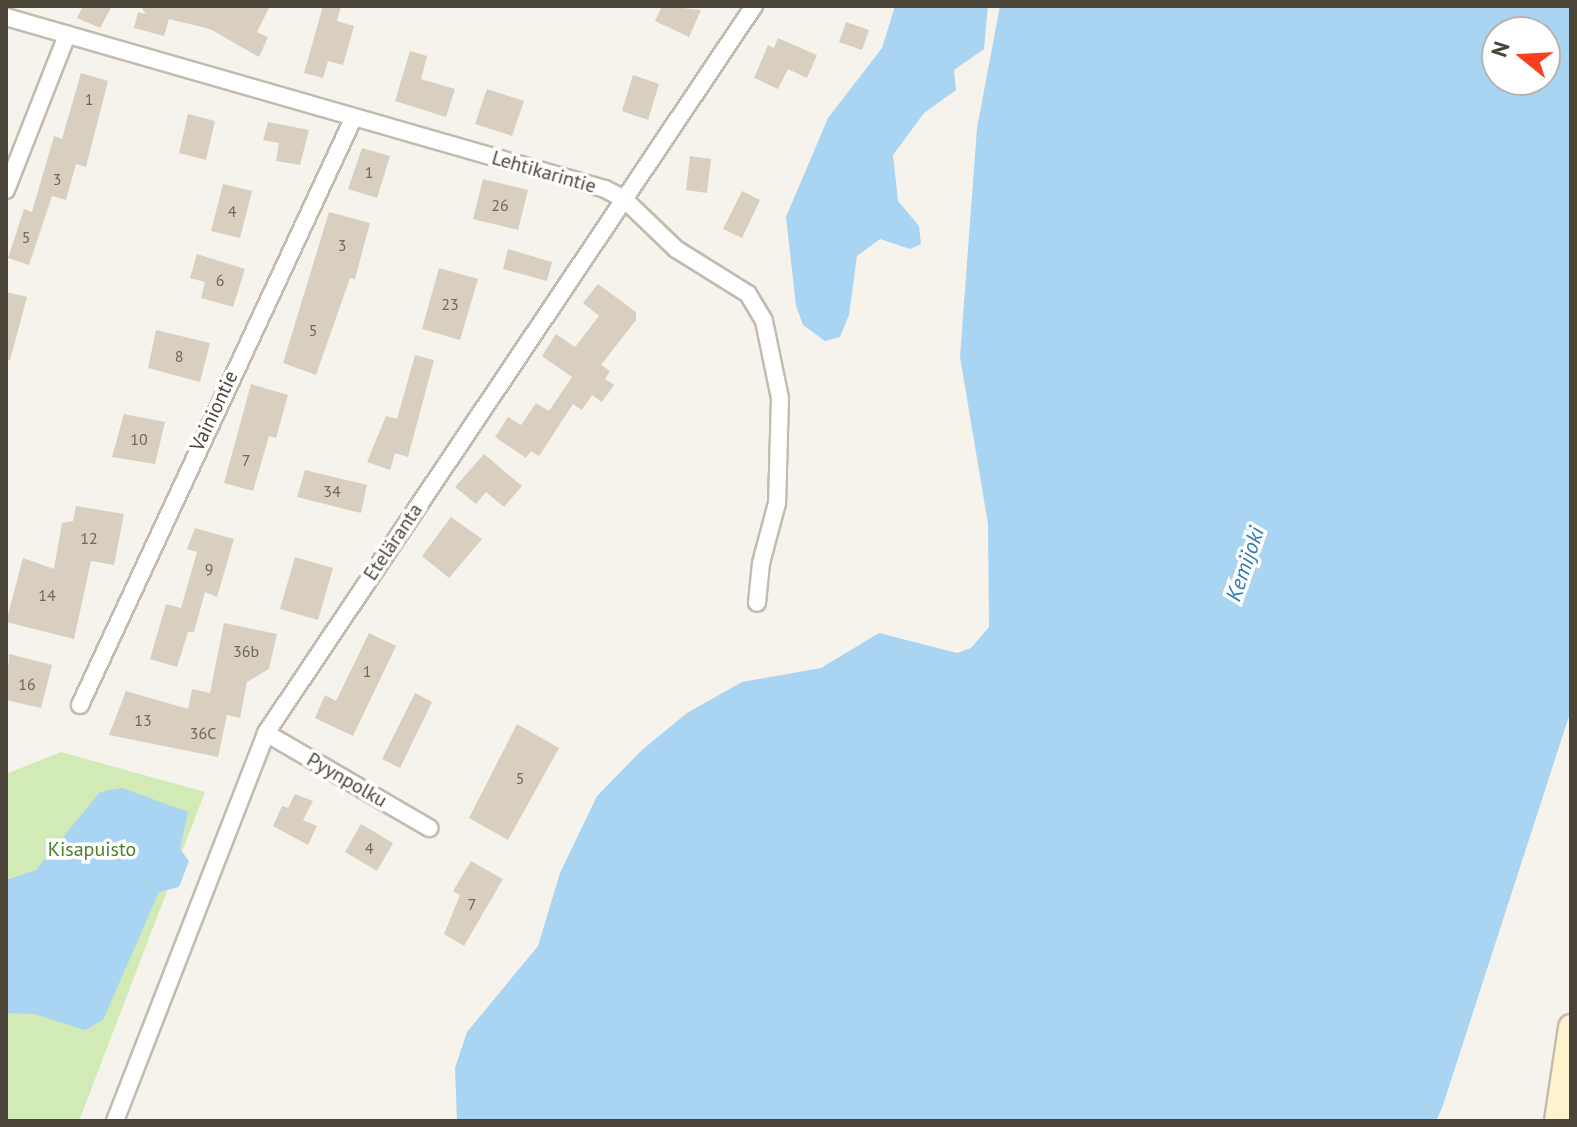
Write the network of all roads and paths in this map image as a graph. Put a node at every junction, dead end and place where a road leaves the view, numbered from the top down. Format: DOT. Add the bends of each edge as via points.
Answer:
graph roads {
  1 [pos="754,6"];
  2 [pos="6,17"];
  3 [pos="67,35"];
  4 [pos="353,119"];
  5 [pos="6,190"];
  6 [pos="623,198"];
  7 [pos="757,603"];
  8 [pos="80,705"];
  9 [pos="266,733"];
  10 [pos="429,828"];
  11 [pos="1571,1027"];
  12 [pos="115,1121"];
  13 [pos="1557,1121"];
  1 -- 6 [label="street, Eteläranta"];
  2 -- 3 [label="street, Lehtikarintie"];
  3 -- 4 [label="street, Lehtikarintie"];
  3 -- 5 [label="street"];
  4 -- 6 [label="street, Lehtikarintie"];
  4 -- 8 [label="street, Vainiontie"];
  6 -- 7 [label="street, Lehtikarintie" via="676,249 748,294 764,321 780,398 777,503"];
  6 -- 9 [label="street, Eteläranta"];
  9 -- 10 [label="street, Pyynpolku"];
  9 -- 12 [label="street, Eteläranta"];
  11 -- 13 [label="main road"];
}
